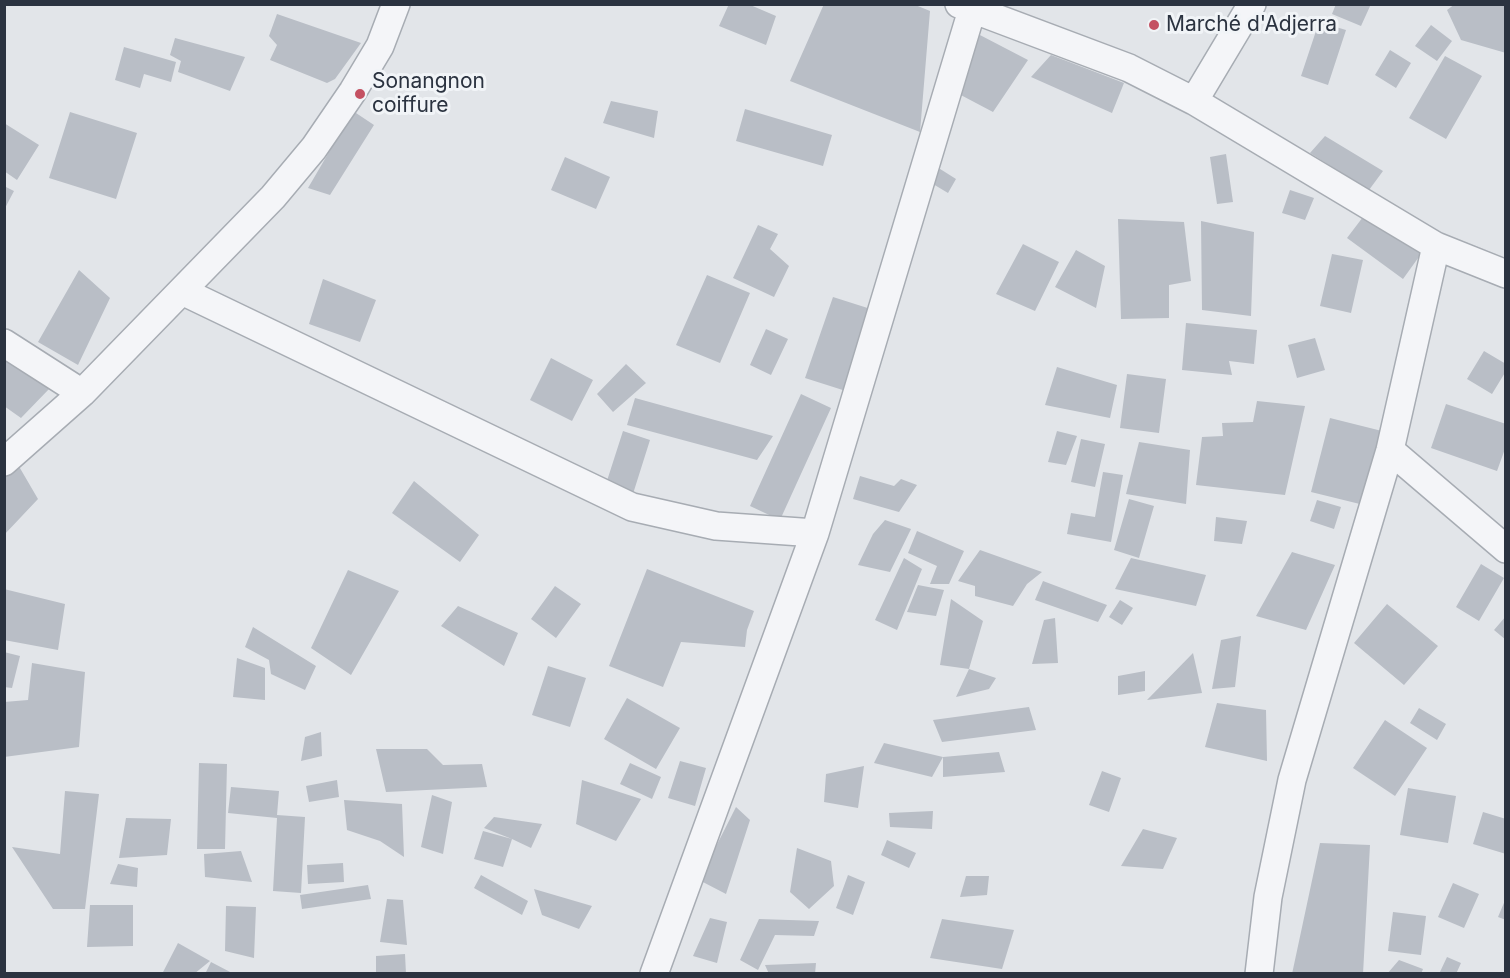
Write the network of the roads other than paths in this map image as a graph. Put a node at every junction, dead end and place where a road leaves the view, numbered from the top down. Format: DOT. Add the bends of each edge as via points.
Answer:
graph roads {
  1 [pos="396,4"];
  2 [pos="1252,4"];
  3 [pos="965,7"];
  4 [pos="1194,101"];
  5 [pos="1436,246"];
  6 [pos="1506,274"];
  7 [pos="182,291"];
  8 [pos="4,343"];
  9 [pos="82,393"];
  10 [pos="1390,450"];
  11 [pos="4,462"];
  12 [pos="815,533"];
  13 [pos="1506,549"];
  14 [pos="654,974"];
  15 [pos="1259,974"];
  1 -- 7 [label="street" via="380,46 314,148 273,197"];
  2 -- 4 [label="street"];
  3 -- 4 [label="street" via="1129,68"];
  3 -- 12 [label="street"];
  4 -- 5 [label="street"];
  5 -- 6 [label="street"];
  5 -- 10 [label="street"];
  7 -- 9 [label="street"];
  7 -- 12 [label="street" via="632,507 716,526"];
  8 -- 9 [label="street"];
  9 -- 11 [label="street"];
  10 -- 13 [label="street"];
  10 -- 15 [label="street" via="1292,780 1268,897"];
  12 -- 14 [label="street"];
}
